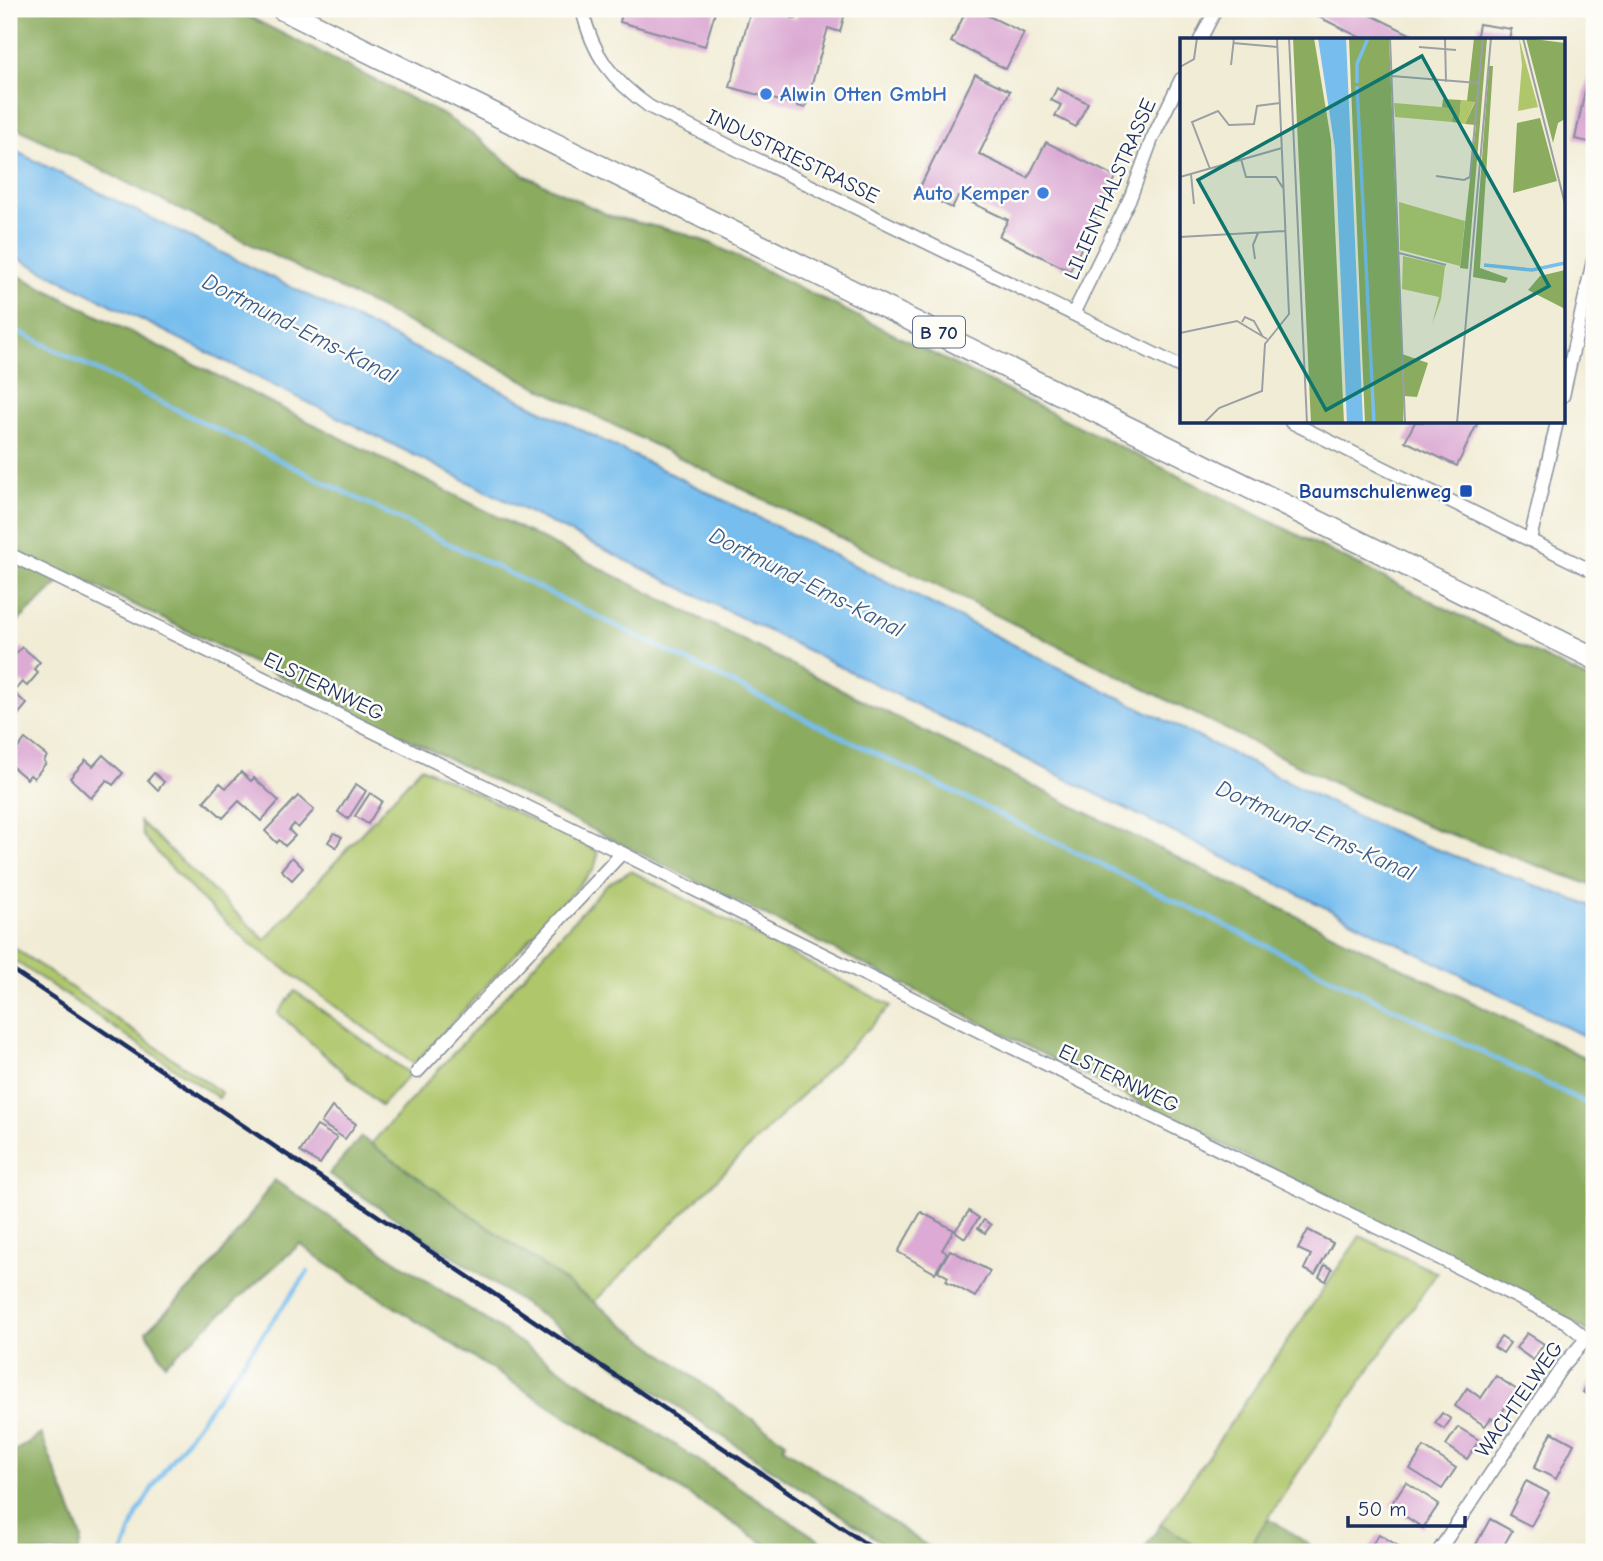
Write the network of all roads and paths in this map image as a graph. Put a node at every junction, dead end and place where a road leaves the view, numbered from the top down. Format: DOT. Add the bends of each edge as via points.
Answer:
graph roads {
  1 [pos="282,9"];
  2 [pos="582,9"];
  3 [pos="1216,9"];
  4 [pos="1201,38"];
  5 [pos="1180,81"];
  6 [pos="1594,256"];
  7 [pos="1073,314"];
  8 [pos="1180,367"];
  9 [pos="1564,391"];
  10 [pos="1296,424"];
  11 [pos="1557,424"];
  12 [pos="1530,540"];
  13 [pos="9,554"];
  14 [pos="1594,572"];
  15 [pos="1594,658"];
  16 [pos="622,853"];
  17 [pos="417,1072"];
  18 [pos="1590,1342"];
  19 [pos="1438,1552"];
  1 -- 15 [label="main road, B 70"];
  2 -- 7 [label="street, INDUSTRIESTRASSE" via="602,60 624,88 650,107"];
  3 -- 4 [label="street"];
  5 -- 7 [label="street, LILIENTHALSTRASSE"];
  6 -- 9 [label="street"];
  7 -- 8 [label="street, INDUSTRIESTRASSE"];
  10 -- 12 [label="street"];
  11 -- 12 [label="street"];
  12 -- 14 [label="street"];
  13 -- 16 [label="street, ELSTERNWEG"];
  16 -- 17 [label="street"];
  16 -- 18 [label="street, ELSTERNWEG" via="1482,1279 1566,1322"];
  18 -- 19 [label="street, WACHTELWEG" via="1562,1367"];
}
